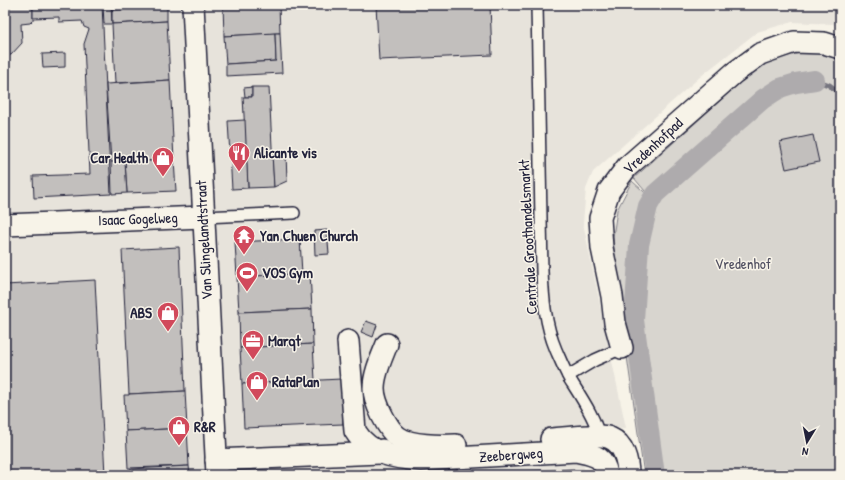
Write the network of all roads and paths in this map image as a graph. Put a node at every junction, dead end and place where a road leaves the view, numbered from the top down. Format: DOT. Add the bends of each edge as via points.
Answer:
graph roads {
  1 [pos="193,5"];
  2 [pos="537,5"];
  3 [pos="840,48"];
  4 [pos="294,213"];
  5 [pos="203,217"];
  6 [pos="5,224"];
  7 [pos="348,341"];
  8 [pos="387,344"];
  9 [pos="622,348"];
  10 [pos="568,376"];
  11 [pos="398,437"];
  12 [pos="599,443"];
  13 [pos="380,453"];
  14 [pos="216,467"];
  15 [pos="607,475"];
  16 [pos="628,475"];
  1 -- 5 [label="street, Van Slingelandtstraat"];
  2 -- 10 [label="lane, Centrale Groothandelsmarkt" via="543,298 555,348"];
  3 -- 9 [label="street, Vredenhofpad" via="824,43 794,42 760,54 734,73 631,163 608,191 600,218 602,248"];
  4 -- 5 [label="lane, Isaac Gogelweg"];
  5 -- 6 [label="street, Isaac Gogelweg"];
  5 -- 14 [label="street, Van Slingelandtstraat"];
  7 -- 13 [label="street, Zeebergweg" via="355,431 362,441"];
  8 -- 11 [label="street" via="374,388 380,412"];
  9 -- 10 [label="lane"];
  10 -- 12 [label="lane, Centrale Groothandelsmarkt" via="594,422"];
  11 -- 12 [label="street, Zeebergweg" via="439,446"];
  11 -- 13 [label="street"];
  12 -- 13 [label="street, Zeebergweg" via="576,451 421,460 403,459"];
  12 -- 15 [label="street"];
  12 -- 16 [label="street" via="614,440 622,448"];
  13 -- 14 [label="street, Zeebergweg"];
}
